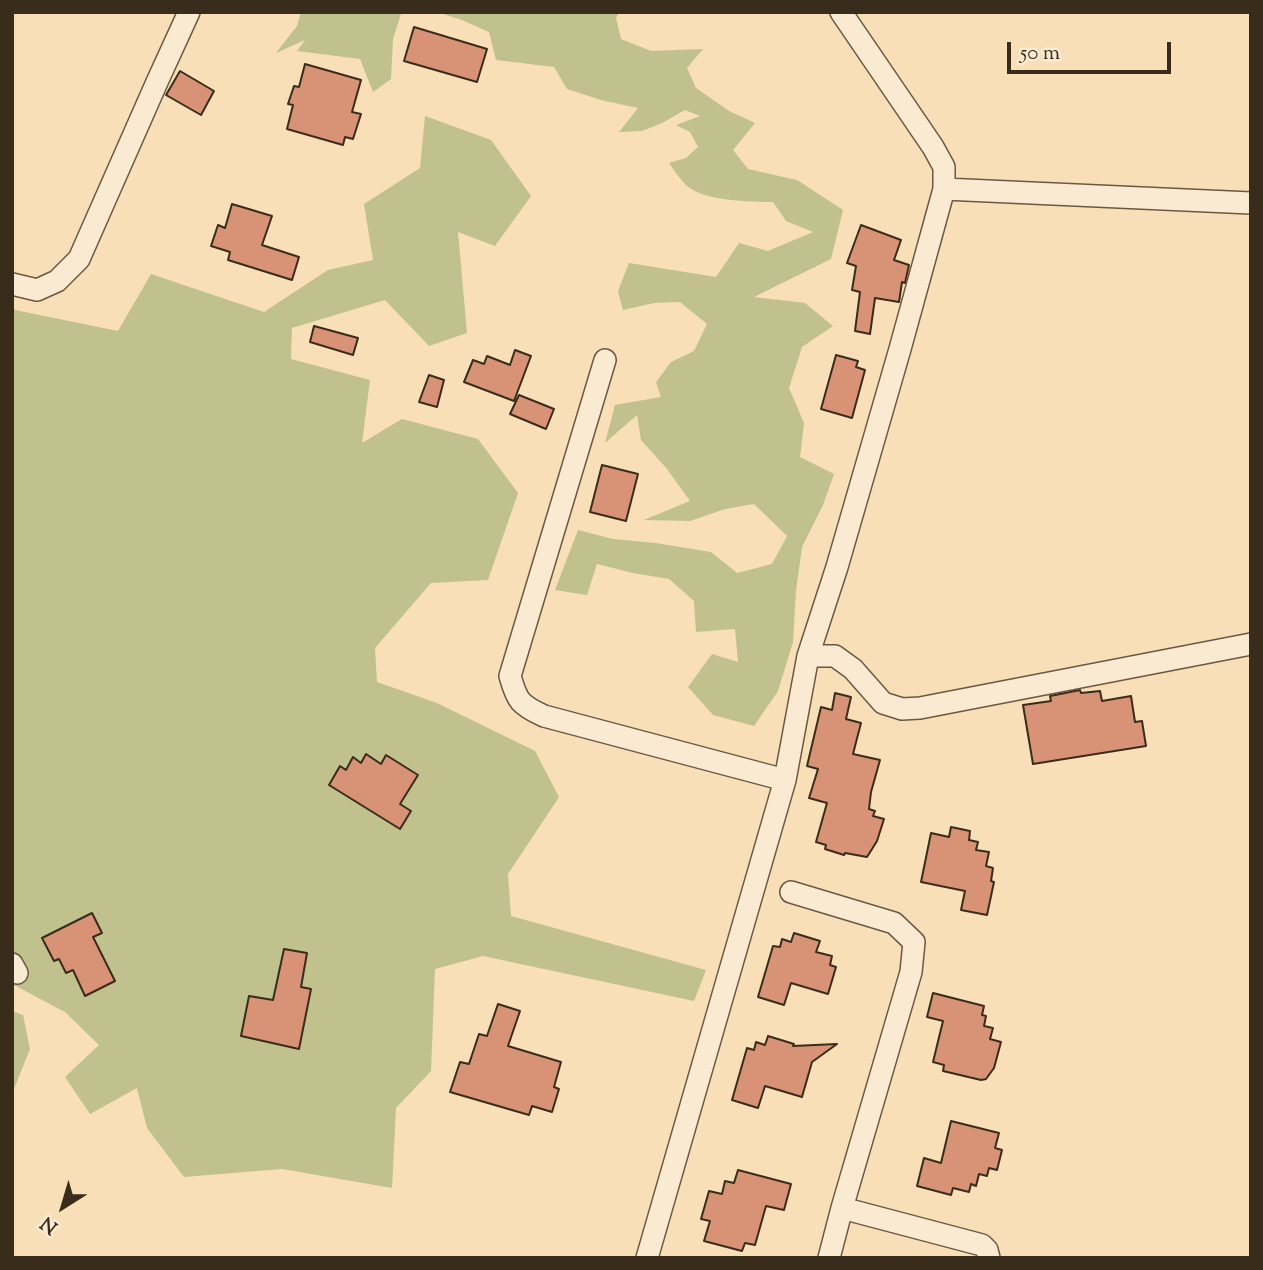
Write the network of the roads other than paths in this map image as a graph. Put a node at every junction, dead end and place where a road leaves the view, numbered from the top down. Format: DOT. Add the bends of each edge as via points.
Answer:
graph roads {
  1 [pos="189,12"];
  2 [pos="841,12"];
  3 [pos="944,189"];
  4 [pos="1251,204"];
  5 [pos="12,284"];
  6 [pos="605,360"];
  7 [pos="1251,644"];
  8 [pos="808,656"];
  9 [pos="785,780"];
  10 [pos="790,892"];
  11 [pos="842,1208"];
  12 [pos="647,1258"];
  13 [pos="830,1258"];
  14 [pos="989,1258"];
  1 -- 5 [label="street" via="79,259 57,281 37,290"];
  2 -- 3 [label="street" via="933,147 944,167"];
  3 -- 4 [label="street"];
  3 -- 8 [label="street"];
  6 -- 9 [label="street" via="510,676 516,697 544,716"];
  7 -- 8 [label="street" via="902,709 883,703 835,656"];
  8 -- 9 [label="street"];
  9 -- 12 [label="street"];
  10 -- 11 [label="street" via="894,923 914,942 911,972"];
  11 -- 13 [label="street"];
  11 -- 14 [label="street" via="982,1245"];
}
